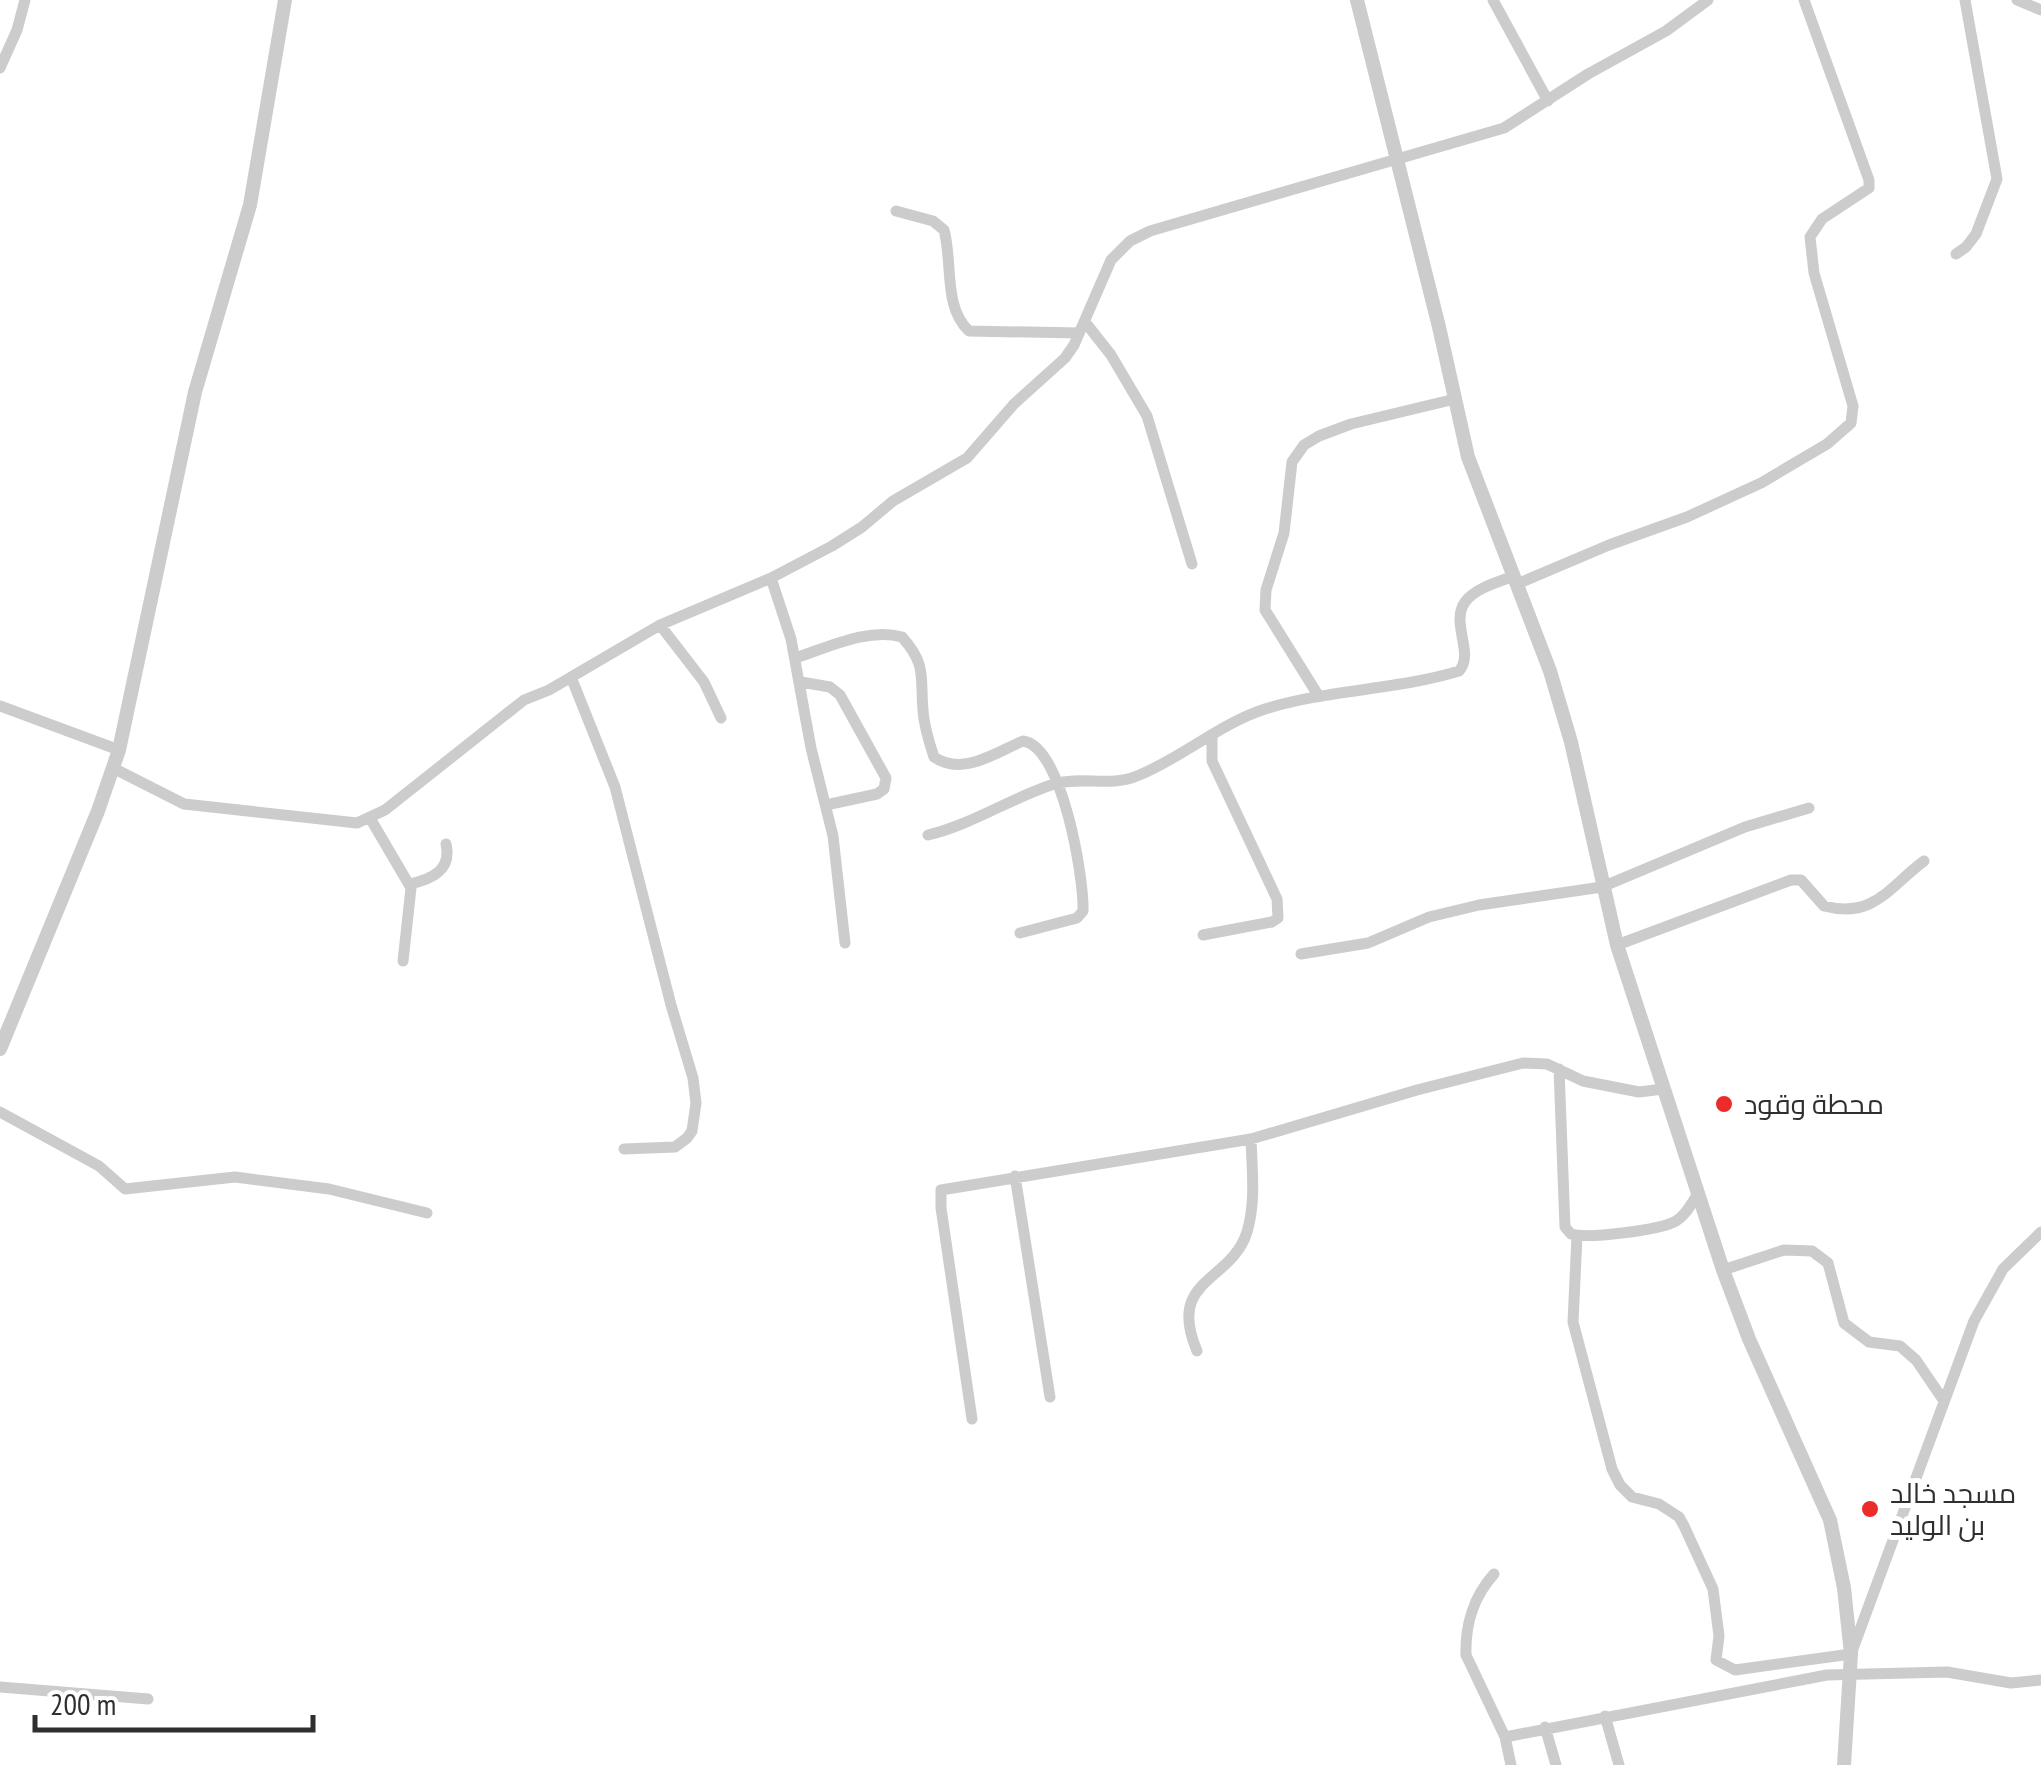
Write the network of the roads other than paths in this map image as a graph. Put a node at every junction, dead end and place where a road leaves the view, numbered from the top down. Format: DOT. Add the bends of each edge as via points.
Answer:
graph roads {
  1 [pos="25,0"];
  2 [pos="285,0"];
  3 [pos="1356,0"];
  4 [pos="1493,0"];
  5 [pos="1708,0"];
  6 [pos="1804,0"];
  7 [pos="1965,0"];
  8 [pos="2018,0"];
  9 [pos="2041,10"];
  10 [pos="0,68"];
  11 [pos="1548,101"];
  12 [pos="1396,158"];
  13 [pos="896,210"];
  14 [pos="1956,254"];
  15 [pos="1082,328"];
  16 [pos="1455,400"];
  17 [pos="1192,564"];
  18 [pos="771,578"];
  19 [pos="1515,580"];
  20 [pos="660,624"];
  21 [pos="795,658"];
  22 [pos="571,676"];
  23 [pos="801,682"];
  24 [pos="1318,694"];
  25 [pos="0,706"];
  26 [pos="721,718"];
  27 [pos="1212,735"];
  28 [pos="119,750"];
  29 [pos="113,768"];
  30 [pos="1058,783"];
  31 [pos="826,805"];
  32 [pos="1809,808"];
  33 [pos="370,818"];
  34 [pos="928,835"];
  35 [pos="446,844"];
  36 [pos="1924,861"];
  37 [pos="410,884"];
  38 [pos="1602,887"];
  39 [pos="1020,933"];
  40 [pos="1203,936"];
  41 [pos="845,942"];
  42 [pos="1617,945"];
  43 [pos="1302,954"];
  44 [pos="403,961"];
  45 [pos="0,1049"];
  46 [pos="1559,1069"];
  47 [pos="1663,1089"];
  48 [pos="0,1112"];
  49 [pos="1251,1139"];
  50 [pos="624,1150"];
  51 [pos="1015,1176"];
  52 [pos="1697,1195"];
  53 [pos="427,1214"];
  54 [pos="2041,1232"];
  55 [pos="1577,1236"];
  56 [pos="1723,1270"];
  57 [pos="1197,1350"];
  58 [pos="1050,1397"];
  59 [pos="1944,1402"];
  60 [pos="972,1418"];
  61 [pos="1494,1574"];
  62 [pos="1851,1654"];
  63 [pos="1850,1672"];
  64 [pos="2041,1680"];
  65 [pos="0,1686"];
  66 [pos="148,1699"];
  67 [pos="1605,1716"];
  68 [pos="1545,1728"];
  69 [pos="1505,1737"];
  70 [pos="1511,1765"];
  71 [pos="1556,1765"];
  72 [pos="1619,1765"];
  73 [pos="1844,1765"];
  1 -- 10 [label="street"];
  2 -- 28 [label="street" via="250,205 195,392"];
  3 -- 12 [label="street"];
  4 -- 11 [label="street"];
  5 -- 11 [label="street"];
  6 -- 19 [label="street" via="1869,180 1869,188 1822,219 1810,236 1814,273 1853,406 1851,423 1761,483"];
  7 -- 14 [label="street" via="1996,178 1976,234"];
  8 -- 9 [label="street"];
  11 -- 12 [label="street" via="1504,128"];
  12 -- 15 [label="street" via="1150,231 1119,251"];
  12 -- 16 [label="street"];
  13 -- 15 [label="street" via="934,220 944,230 953,297 970,331"];
  15 -- 17 [label="street" via="1111,355 1147,416"];
  15 -- 18 [label="street" via="1065,358 966,458 849,536"];
  16 -- 19 [label="street" via="1468,457"];
  16 -- 24 [label="street" via="1351,424 1304,444 1292,462 1284,533 1264,610"];
  18 -- 20 [label="street"];
  18 -- 21 [label="street"];
  19 -- 24 [label="street" via="1476,593 1462,606 1465,661 1459,671"];
  19 -- 38 [label="street" via="1566,724"];
  20 -- 22 [label="street"];
  20 -- 26 [label="street" via="704,682"];
  21 -- 23 [label="street"];
  21 -- 30 [label="street" via="861,638 902,637 923,669 923,711 934,757 978,762 1029,741"];
  22 -- 33 [label="street" via="508,710"];
  22 -- 50 [label="street" via="615,787 696,1103 692,1132 675,1147"];
  23 -- 31 [label="street"];
  23 -- 31 [label="street" via="840,695 886,778 876,794"];
  24 -- 27 [label="street" via="1245,716"];
  25 -- 28 [label="street"];
  27 -- 30 [label="street" via="1130,779"];
  27 -- 40 [label="street" via="1212,761 1279,912 1272,922"];
  28 -- 29 [label="street"];
  29 -- 33 [label="street" via="184,804 357,823"];
  29 -- 45 [label="street"];
  30 -- 34 [label="street"];
  30 -- 39 [label="street" via="1075,837 1083,911"];
  31 -- 41 [label="street"];
  32 -- 38 [label="street" via="1745,826"];
  33 -- 37 [label="street"];
  35 -- 37 [label="street" via="440,872"];
  36 -- 42 [label="street" via="1858,910 1824,906 1801,880 1791,880"];
  37 -- 44 [label="street"];
  38 -- 42 [label="street"];
  38 -- 43 [label="street" via="1428,916 1368,943"];
  42 -- 47 [label="street"];
  46 -- 47 [label="street" via="1639,1092"];
  46 -- 49 [label="street" via="1523,1064"];
  46 -- 55 [label="street" via="1565,1226"];
  47 -- 52 [label="street"];
  48 -- 53 [label="street" via="80,1154 125,1189 235,1177 329,1189"];
  49 -- 51 [label="street"];
  49 -- 57 [label="street" via="1253,1203 1246,1236 1194,1294 1190,1336"];
  51 -- 58 [label="street"];
  51 -- 60 [label="street" via="948,1188 939,1196"];
  52 -- 55 [label="street" via="1674,1222"];
  52 -- 56 [label="street"];
  54 -- 59 [label="street" via="2003,1269 1986,1297"];
  55 -- 62 [label="street" via="1573,1322 1612,1469 1632,1498 1679,1516 1714,1589 1716,1660 1734,1670"];
  56 -- 59 [label="street" via="1784,1250 1812,1252 1828,1263 1844,1323 1869,1342 1900,1346"];
  56 -- 62 [label="street" via="1830,1520"];
  59 -- 62 [label="street"];
  61 -- 69 [label="street" via="1478,1592 1465,1641"];
  62 -- 63 [label="street"];
  63 -- 64 [label="street"];
  63 -- 67 [label="street"];
  63 -- 73 [label="street"];
  65 -- 66 [label="street"];
  67 -- 68 [label="street"];
  67 -- 72 [label="street"];
  68 -- 69 [label="street"];
  68 -- 71 [label="street"];
  69 -- 70 [label="street"];
}
